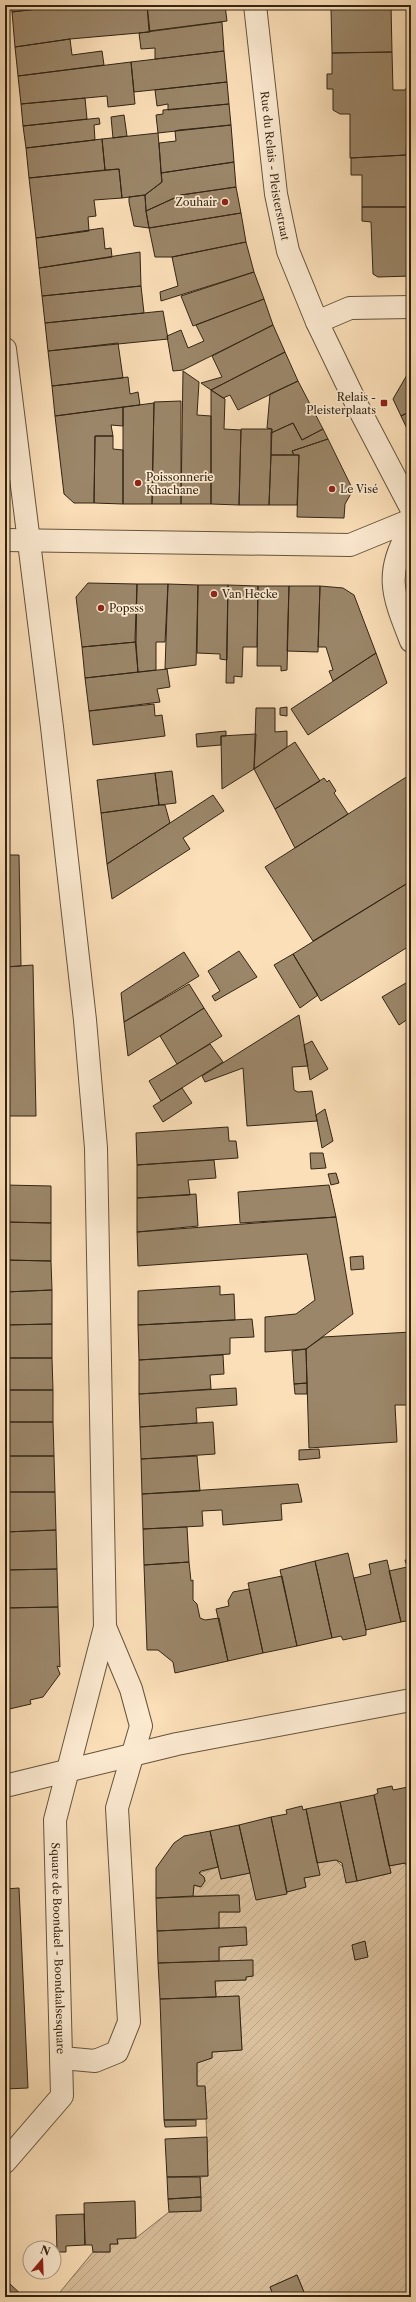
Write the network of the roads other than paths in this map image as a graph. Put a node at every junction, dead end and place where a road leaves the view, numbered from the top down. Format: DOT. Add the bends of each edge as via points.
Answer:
graph roads {
  1 [pos="255,5"];
  2 [pos="411,307"];
  3 [pos="317,322"];
  4 [pos="5,349"];
  5 [pos="411,508"];
  6 [pos="411,520"];
  7 [pos="411,527"];
  8 [pos="5,540"];
  9 [pos="29,540"];
  10 [pos="411,641"];
  11 [pos="105,1627"];
  12 [pos="411,1700"];
  13 [pos="131,1756"];
  14 [pos="68,1771"];
  15 [pos="5,1786"];
  16 [pos="62,2058"];
  17 [pos="5,2162"];
  1 -- 3 [label="street, Rue du Relais - Pleisterstraat" via="276,194 288,251"];
  2 -- 3 [label="street" via="350,308"];
  3 -- 5 [label="street, Rue du Relais - Pleisterstraat"];
  4 -- 9 [label="street"];
  6 -- 9 [label="street" via="350,545"];
  7 -- 10 [label="street" via="399,549 393,573 397,607"];
  8 -- 9 [label="street"];
  9 -- 11 [label="street" via="83,1004 96,1148"];
  11 -- 13 [label="street, Square de Boondael - Boondaalsesquare" via="131,1689 141,1726"];
  11 -- 14 [label="street, Square de Boondael - Boondaalsesquare"];
  12 -- 13 [label="street" via="177,1744"];
  13 -- 14 [label="street"];
  13 -- 16 [label="street, Square de Boondael - Boondaalsesquare" via="117,1808 129,2022 117,2052 95,2061"];
  14 -- 15 [label="street"];
  14 -- 16 [label="street, Square de Boondael - Boondaalsesquare" via="55,1820"];
  16 -- 17 [label="street" via="62,2096"];
}
